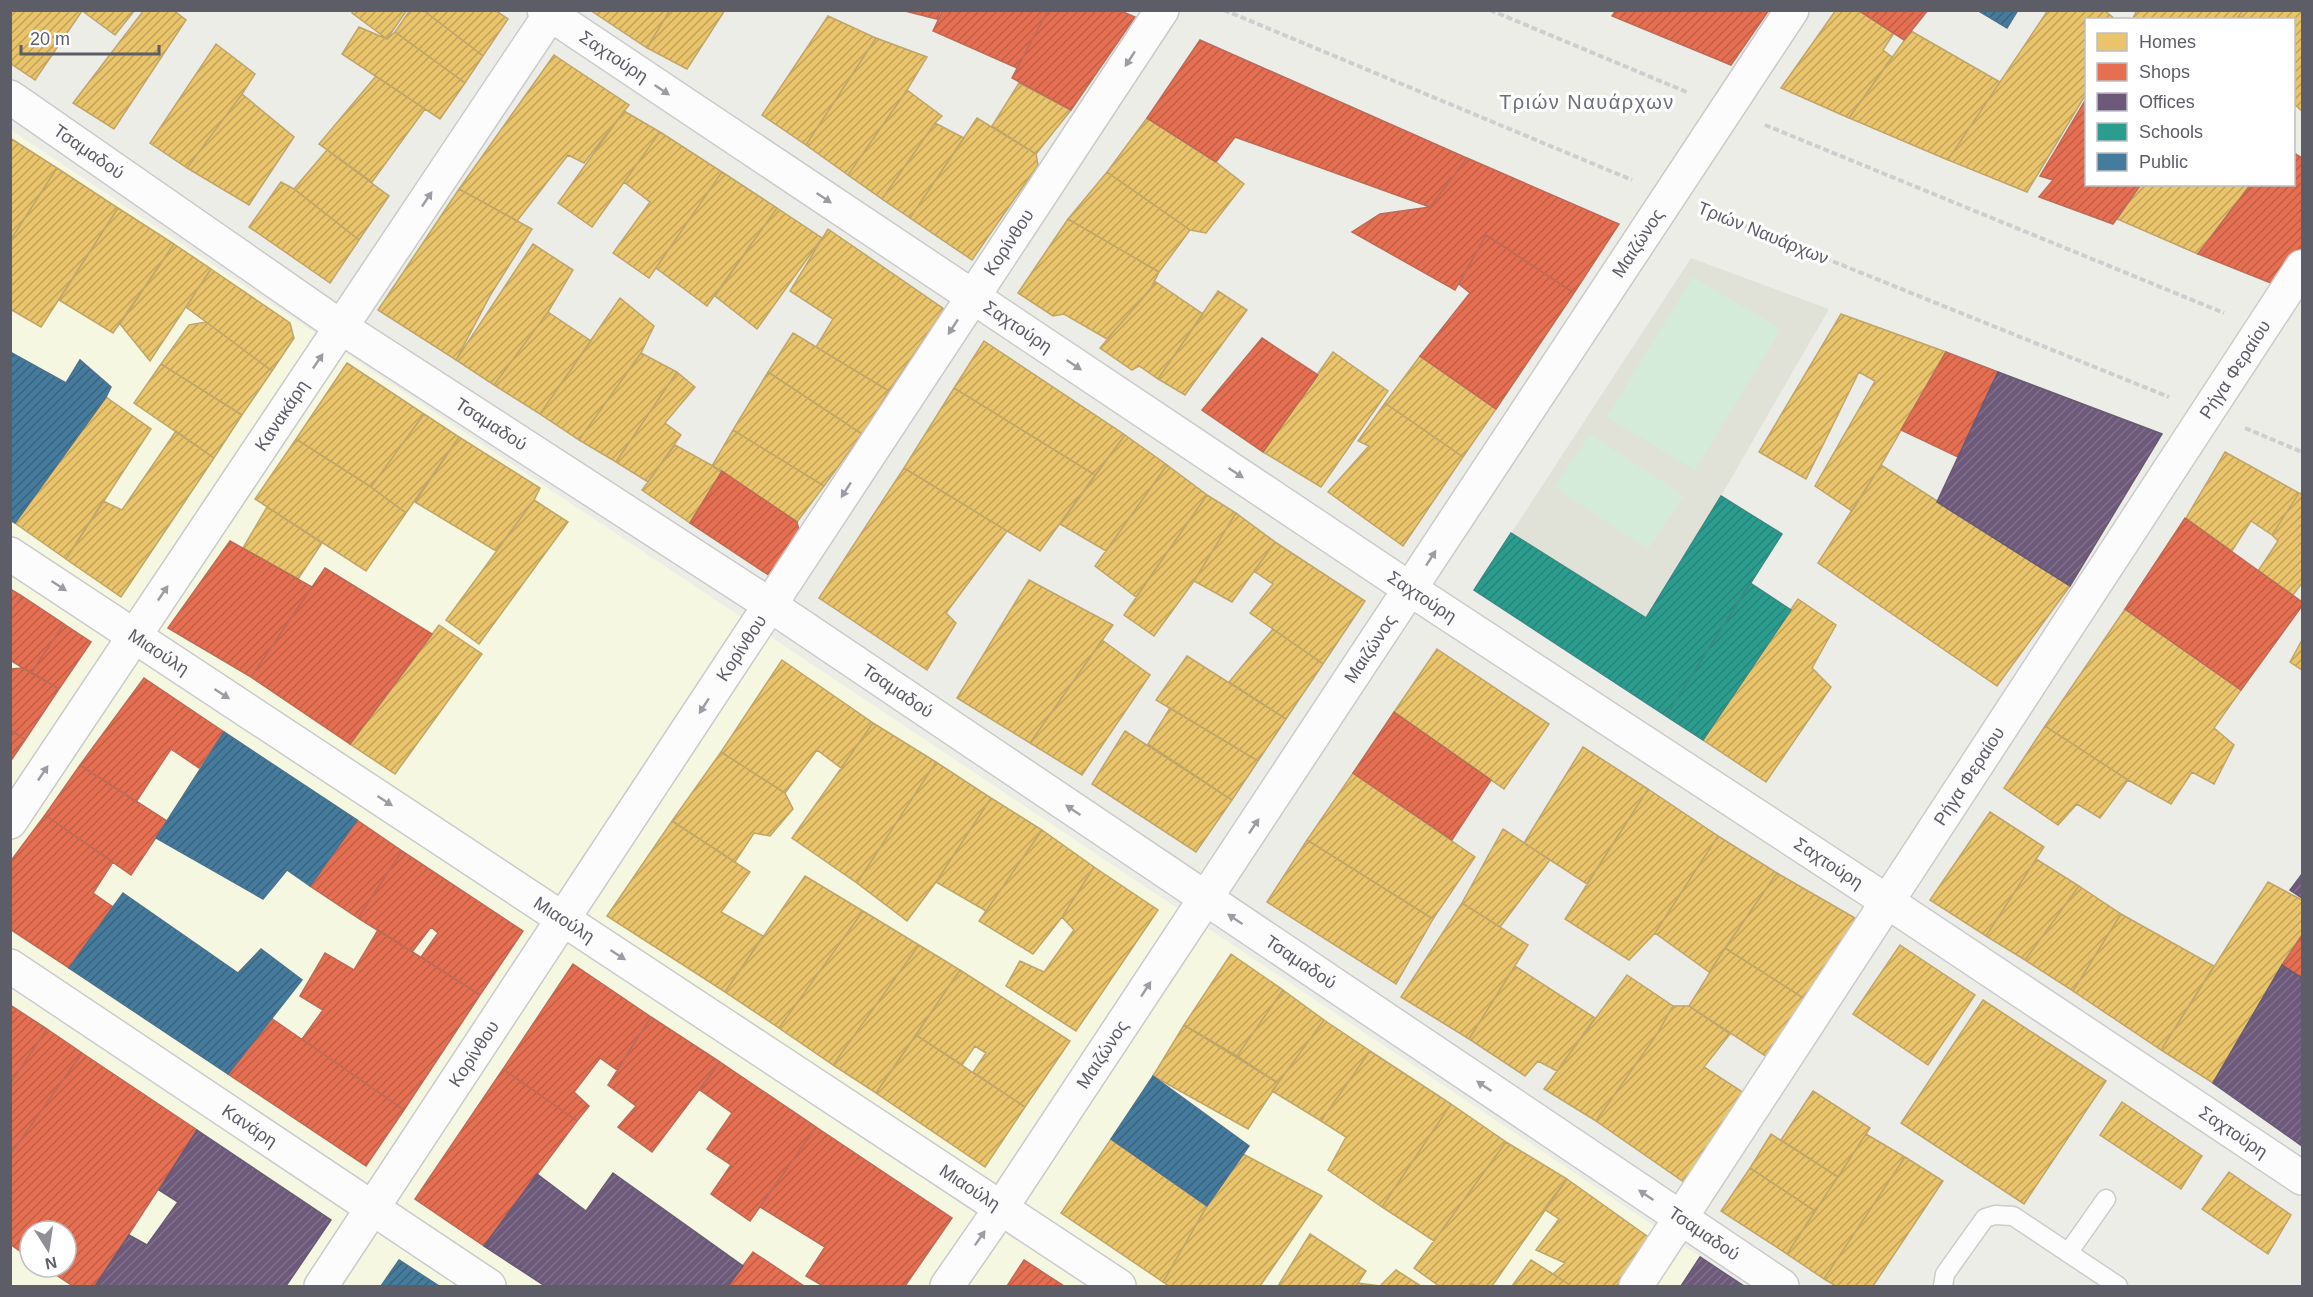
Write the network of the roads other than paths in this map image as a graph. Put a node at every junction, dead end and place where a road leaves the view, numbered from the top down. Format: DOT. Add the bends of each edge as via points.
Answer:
graph roads {
  1 [pos="1162,10"];
  2 [pos="1792,10"];
  3 [pos="549,12"];
  4 [pos="10,97"];
  5 [pos="2302,267"];
  6 [pos="973,298"];
  7 [pos="341,327"];
  8 [pos="10,554"];
  9 [pos="1410,590"];
  10 [pos="770,605"];
  11 [pos="134,636"];
  12 [pos="10,822"];
  13 [pos="1205,899"];
  14 [pos="1888,902"];
  15 [pos="564,919"];
  16 [pos="10,966"];
  17 [pos="2302,1178"];
  18 [pos="2106,1199"];
  19 [pos="1001,1208"];
  20 [pos="373,1209"];
  21 [pos="1681,1218"];
  22 [pos="2068,1253"];
  23 [pos="321,1287"];
  24 [pos="489,1287"];
  25 [pos="947,1287"];
  26 [pos="1119,1287"];
  27 [pos="1636,1287"];
  28 [pos="1782,1287"];
  29 [pos="1943,1287"];
  30 [pos="2118,1287"];
  1 -- 6 [label="street, Κορίνθου, one-way"];
  9 -- 2 [label="street, Μαιζώνος, one-way"];
  3 -- 6 [label="street, Σαχτούρη, one-way"];
  7 -- 3 [label="street, Κανακάρη, one-way"];
  4 -- 7 [label="street, Τσαμαδού"];
  5 -- 14 [label="street, Ρήγα Φεραίου"];
  6 -- 9 [label="street, Σαχτούρη, one-way"];
  6 -- 10 [label="street, Κορίνθου, one-way"];
  7 -- 10 [label="street, Τσαμαδού"];
  11 -- 7 [label="street, Κανακάρη, one-way"];
  8 -- 11 [label="street, Μιαούλη, one-way"];
  13 -- 9 [label="street, Μαιζώνος, one-way"];
  9 -- 14 [label="street, Σαχτούρη"];
  13 -- 10 [label="street, Τσαμαδού, one-way"];
  10 -- 15 [label="street, Κορίνθου, one-way"];
  12 -- 11 [label="street, Κανακάρη, one-way"];
  11 -- 15 [label="street, Μιαούλη, one-way"];
  19 -- 13 [label="street, Μαιζώνος, one-way"];
  21 -- 13 [label="street, Τσαμαδού, one-way"];
  14 -- 17 [label="street, Σαχτούρη"];
  14 -- 21 [label="street, Ρήγα Φεραίου"];
  15 -- 19 [label="street, Μιαούλη, one-way"];
  15 -- 20 [label="street, Κορίνθου"];
  16 -- 20 [label="street, Κανάρη"];
  18 -- 22 [label="lane"];
  25 -- 19 [label="street, Μαιζώνος, one-way"];
  19 -- 26 [label="street, Μιαούλη"];
  20 -- 23 [label="street, Κορίνθου"];
  20 -- 24 [label="street, Κανάρη"];
  21 -- 27 [label="street, Ρήγα Φεραίου"];
  21 -- 28 [label="street, Τσαμαδού"];
  22 -- 29 [label="lane" via="2013,1216 1995,1215 1985,1218 1945,1274"];
  22 -- 30 [label="lane"];
}
